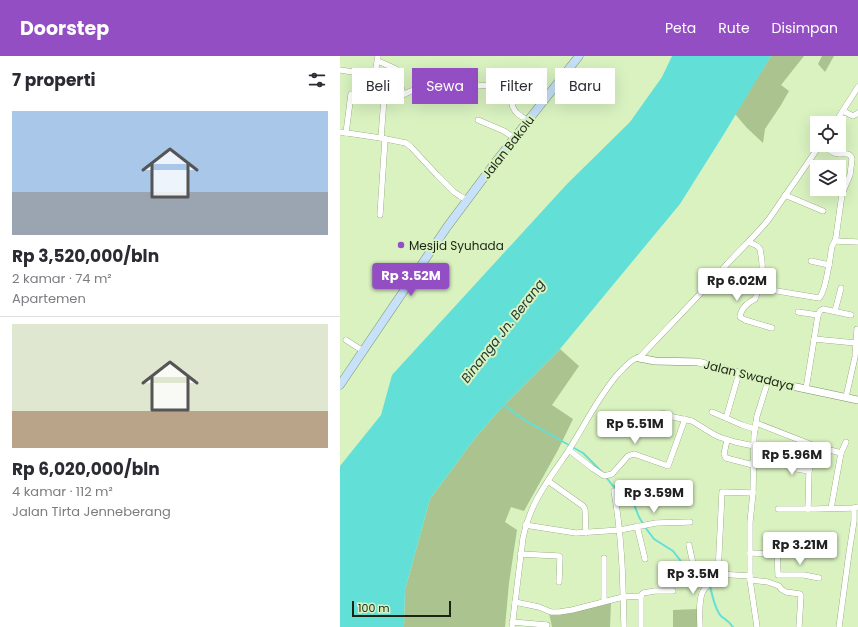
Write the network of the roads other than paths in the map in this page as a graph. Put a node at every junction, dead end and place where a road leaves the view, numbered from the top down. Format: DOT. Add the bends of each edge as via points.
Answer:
graph roads {
  1 [pos="579,56"];
  2 [pos="378,58"];
  3 [pos="376,68"];
  4 [pos="394,68"];
  5 [pos="340,70"];
  6 [pos="352,72"];
  7 [pos="486,85"];
  8 [pos="858,87"];
  9 [pos="351,94"];
  10 [pos="404,94"];
  11 [pos="384,104"];
  12 [pos="512,104"];
  13 [pos="843,111"];
  14 [pos="858,113"];
  15 [pos="840,116"];
  16 [pos="478,120"];
  17 [pos="528,121"];
  18 [pos="343,133"];
  19 [pos="383,138"];
  20 [pos="514,138"];
  21 [pos="817,152"];
  22 [pos="833,152"];
  23 [pos="785,195"];
  24 [pos="467,200"];
  25 [pos="823,211"];
  26 [pos="380,215"];
  27 [pos="835,241"];
  28 [pos="749,242"];
  29 [pos="858,242"];
  30 [pos="811,261"];
  31 [pos="829,265"];
  32 [pos="759,288"];
  33 [pos="841,288"];
  34 [pos="835,311"];
  35 [pos="798,312"];
  36 [pos="818,315"];
  37 [pos="851,315"];
  38 [pos="772,328"];
  39 [pos="857,329"];
  40 [pos="814,339"];
  41 [pos="346,340"];
  42 [pos="856,342"];
  43 [pos="361,349"];
  44 [pos="639,358"];
  45 [pos="739,374"];
  46 [pos="768,381"];
  47 [pos="340,384"];
  48 [pos="806,389"];
  49 [pos="846,397"];
  50 [pos="858,400"];
  51 [pos="712,412"];
  52 [pos="662,413"];
  53 [pos="726,418"];
  54 [pos="685,419"];
  55 [pos="756,423"];
  56 [pos="755,429"];
  57 [pos="727,440"];
  58 [pos="846,442"];
  59 [pos="754,446"];
  60 [pos="815,446"];
  61 [pos="569,450"];
  62 [pos="841,453"];
  63 [pos="753,463"];
  64 [pos="809,471"];
  65 [pos="548,481"];
  66 [pos="614,492"];
  67 [pos="753,493"];
  68 [pos="831,508"];
  69 [pos="856,508"];
  70 [pos="778,509"];
  71 [pos="808,509"];
  72 [pos="690,522"];
  73 [pos="526,525"];
  74 [pos="637,526"];
  75 [pos="620,530"];
  76 [pos="586,533"];
  77 [pos="689,545"];
  78 [pos="821,545"];
  79 [pos="750,553"];
  80 [pos="520,554"];
  81 [pos="777,554"];
  82 [pos="604,558"];
  83 [pos="644,559"];
  84 [pos="718,574"];
  85 [pos="750,578"];
  86 [pos="819,578"];
  87 [pos="559,582"];
  88 [pos="710,583"];
  89 [pos="673,591"];
  90 [pos="641,596"];
  91 [pos="623,597"];
  92 [pos="604,601"];
  93 [pos="515,602"];
  94 [pos="512,625"];
  95 [pos="547,625"];
  96 [pos="624,627"];
  97 [pos="642,627"];
  98 [pos="700,627"];
  99 [pos="757,627"];
  100 [pos="799,627"];
  101 [pos="840,627"];
  1 -- 17 [label="main road, Jalan Bakolu"];
  2 -- 3 [label="street"];
  2 -- 4 [label="street"];
  5 -- 6 [label="street"];
  7 -- 10 [label="street" via="445,88 433,87 431,84"];
  8 -- 13 [label="street"];
  9 -- 18 [label="street"];
  11 -- 19 [label="street"];
  12 -- 17 [label="street" via="517,114"];
  13 -- 14 [label="street" via="853,116"];
  13 -- 15 [label="street"];
  16 -- 20 [label="street"];
  17 -- 20 [label="main road, Jalan Bakolu"];
  18 -- 19 [label="street"];
  19 -- 24 [label="street" via="406,143 454,192"];
  19 -- 26 [label="street"];
  20 -- 24 [label="main road, Jalan Bakolu"];
  21 -- 23 [label="street"];
  22 -- 27 [label="street" via="852,156 850,175 842,194"];
  23 -- 25 [label="street"];
  23 -- 28 [label="street"];
  24 -- 43 [label="main road, Jalan Bakolu"];
  27 -- 29 [label="street"];
  27 -- 31 [label="street"];
  28 -- 32 [label="street" via="760,249 763,267"];
  28 -- 44 [label="street"];
  30 -- 31 [label="street"];
  31 -- 32 [label="street" via="822,296 819,298"];
  32 -- 38 [label="street" via="755,299 746,305 740,317"];
  33 -- 34 [label="street"];
  34 -- 36 [label="street" via="823,309"];
  34 -- 37 [label="street"];
  35 -- 36 [label="street"];
  36 -- 40 [label="street"];
  39 -- 42 [label="street"];
  40 -- 42 [label="street"];
  40 -- 48 [label="street"];
  41 -- 43 [label="street"];
  42 -- 49 [label="street"];
  43 -- 47 [label="main road, Jalan Bakolu"];
  44 -- 45 [label="street, Jalan Swadaya" via="698,362"];
  44 -- 61 [label="street" via="631,361 602,394"];
  45 -- 46 [label="street, Jalan Swadaya"];
  45 -- 53 [label="street"];
  46 -- 48 [label="street, Jalan Swadaya"];
  46 -- 55 [label="street"];
  48 -- 49 [label="street, Jalan Swadaya"];
  49 -- 50 [label="street, Jalan Swadaya"];
  51 -- 53 [label="street"];
  52 -- 54 [label="street"];
  53 -- 56 [label="street"];
  54 -- 57 [label="street"];
  54 -- 61 [label="street" via="668,466 632,454 612,474 604,476"];
  55 -- 56 [label="street"];
  55 -- 60 [label="street"];
  56 -- 59 [label="street"];
  57 -- 59 [label="street"];
  57 -- 63 [label="street" via="724,454 726,458"];
  58 -- 62 [label="street"];
  59 -- 63 [label="street"];
  60 -- 62 [label="street"];
  60 -- 64 [label="street"];
  61 -- 65 [label="street"];
  62 -- 68 [label="street"];
  63 -- 64 [label="street" via="771,461"];
  63 -- 67 [label="street"];
  64 -- 71 [label="street"];
  65 -- 73 [label="street" via="537,497"];
  65 -- 76 [label="street" via="583,506"];
  66 -- 75 [label="street"];
  67 -- 79 [label="street"];
  67 -- 84 [label="street" via="722,492"];
  68 -- 69 [label="street"];
  68 -- 71 [label="street"];
  69 -- 101 [label="street"];
  70 -- 71 [label="street"];
  72 -- 74 [label="street" via="656,522"];
  73 -- 76 [label="street"];
  73 -- 80 [label="street"];
  74 -- 75 [label="street"];
  74 -- 83 [label="street"];
  75 -- 76 [label="street"];
  75 -- 91 [label="street"];
  77 -- 88 [label="street" via="695,573"];
  78 -- 81 [label="street" via="780,544"];
  79 -- 81 [label="street"];
  79 -- 85 [label="street"];
  80 -- 87 [label="street" via="559,556"];
  80 -- 93 [label="street"];
  81 -- 86 [label="street" via="778,575"];
  82 -- 92 [label="street"];
  84 -- 85 [label="street"];
  84 -- 88 [label="street"];
  85 -- 99 [label="street"];
  85 -- 100 [label="street" via="779,586 786,592 800,594"];
  88 -- 98 [label="street" via="701,596"];
  89 -- 90 [label="street" via="647,591"];
  90 -- 91 [label="street"];
  90 -- 97 [label="street"];
  91 -- 92 [label="street"];
  91 -- 96 [label="street"];
  92 -- 93 [label="street" via="554,612"];
  93 -- 94 [label="street"];
  94 -- 95 [label="street"];
}
